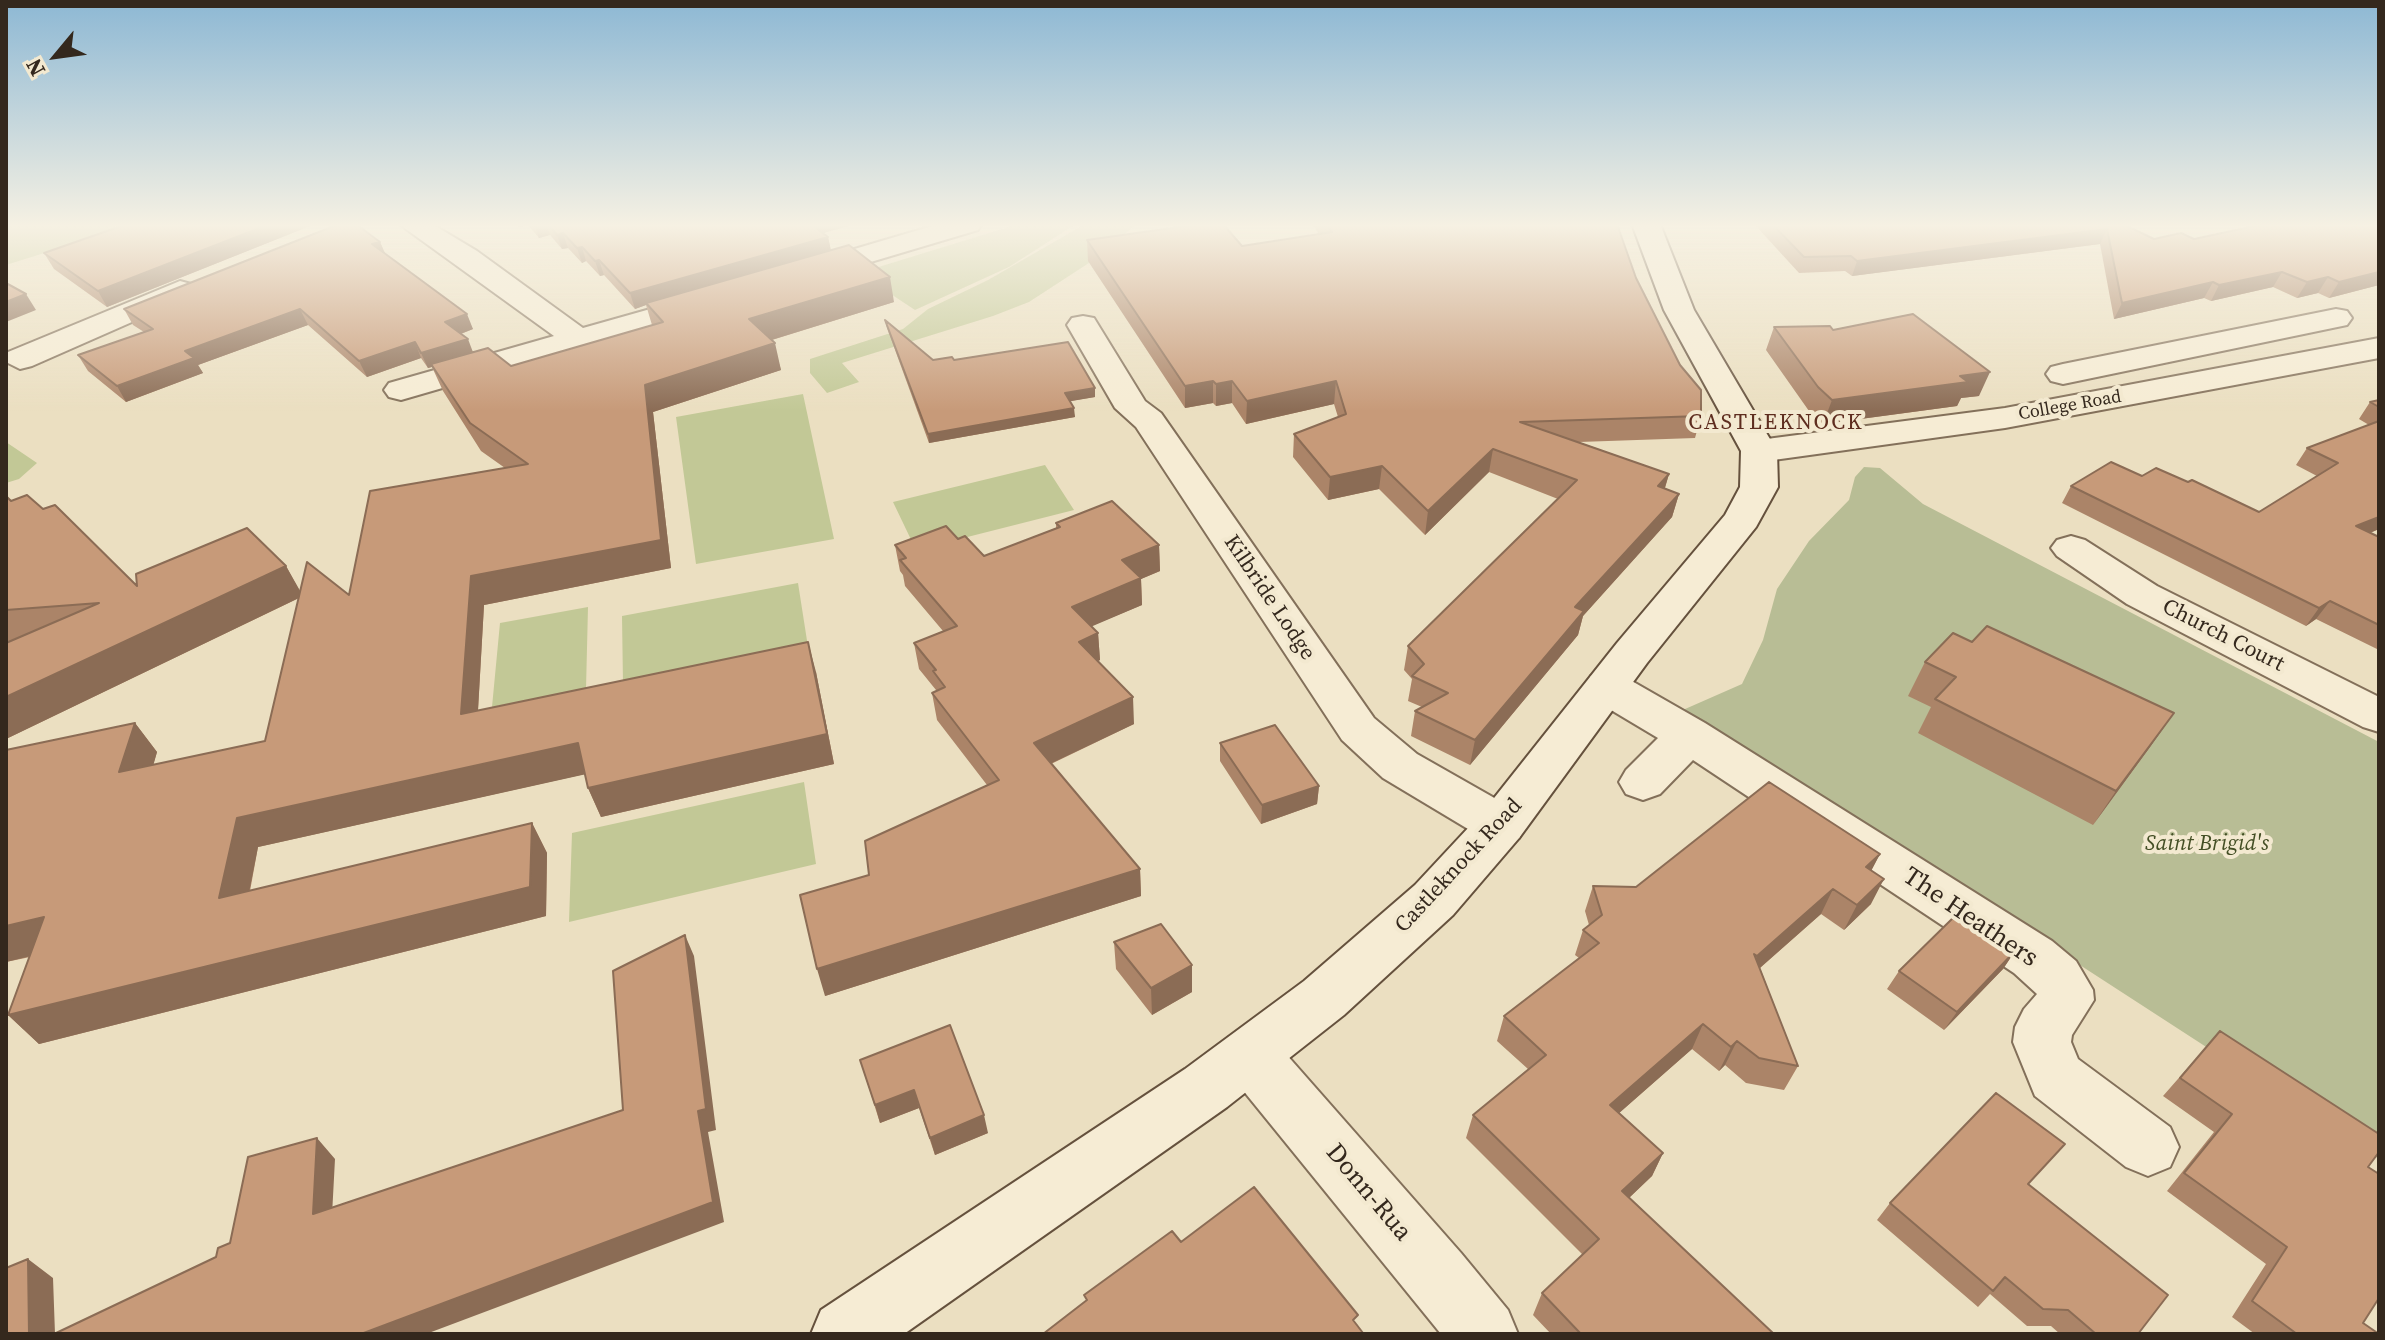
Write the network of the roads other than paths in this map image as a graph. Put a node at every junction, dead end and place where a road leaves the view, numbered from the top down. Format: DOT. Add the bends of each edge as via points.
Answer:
graph roads {
  1 [pos="191,287"];
  2 [pos="507,287"];
  3 [pos="1670,287"];
  4 [pos="731,294"];
  5 [pos="2336,318"];
  6 [pos="1083,325"];
  7 [pos="578,339"];
  8 [pos="2379,348"];
  9 [pos="2167,355"];
  10 [pos="20,359"];
  11 [pos="2063,374"];
  12 [pos="2214,380"];
  13 [pos="401,390"];
  14 [pos="1759,451"];
  15 [pos="2071,548"];
  16 [pos="1607,687"];
  17 [pos="2379,716"];
  18 [pos="1689,735"];
  19 [pos="1643,782"];
  20 [pos="1501,825"];
  21 [pos="1250,1055"];
  22 [pos="2148,1147"];
  23 [pos="845,1334"];
  24 [pos="1484,1334"];
  1 -- 10 [label="street"];
  2 -- 7 [label="street"];
  3 -- 14 [label="street"];
  4 -- 7 [label="street"];
  5 -- 9 [label="street"];
  6 -- 20 [label="street, Kilbride Lodge" via="1132,408 1149,420 1358,729 1400,766"];
  7 -- 13 [label="street"];
  8 -- 12 [label="street, College Road"];
  9 -- 11 [label="street"];
  9 -- 12 [label="street"];
  12 -- 14 [label="street, College Road" via="2005,418"];
  14 -- 16 [label="street, Castleknock Road" via="1759,487 1742,519"];
  15 -- 17 [label="street, Church Court" via="2142,595"];
  16 -- 18 [label="street, The Heathers"];
  16 -- 20 [label="street, Castleknock Road"];
  18 -- 19 [label="street"];
  18 -- 22 [label="street, The Heathers" via="2033,957 2056,977 2066,1000 2044,1027 2042,1042 2056,1077"];
  20 -- 21 [label="street, Castleknock Road" via="1434,900 1324,998"];
  21 -- 23 [label="street, Castleknock Road"];
  21 -- 24 [label="street, Donn-Rua"];
}
